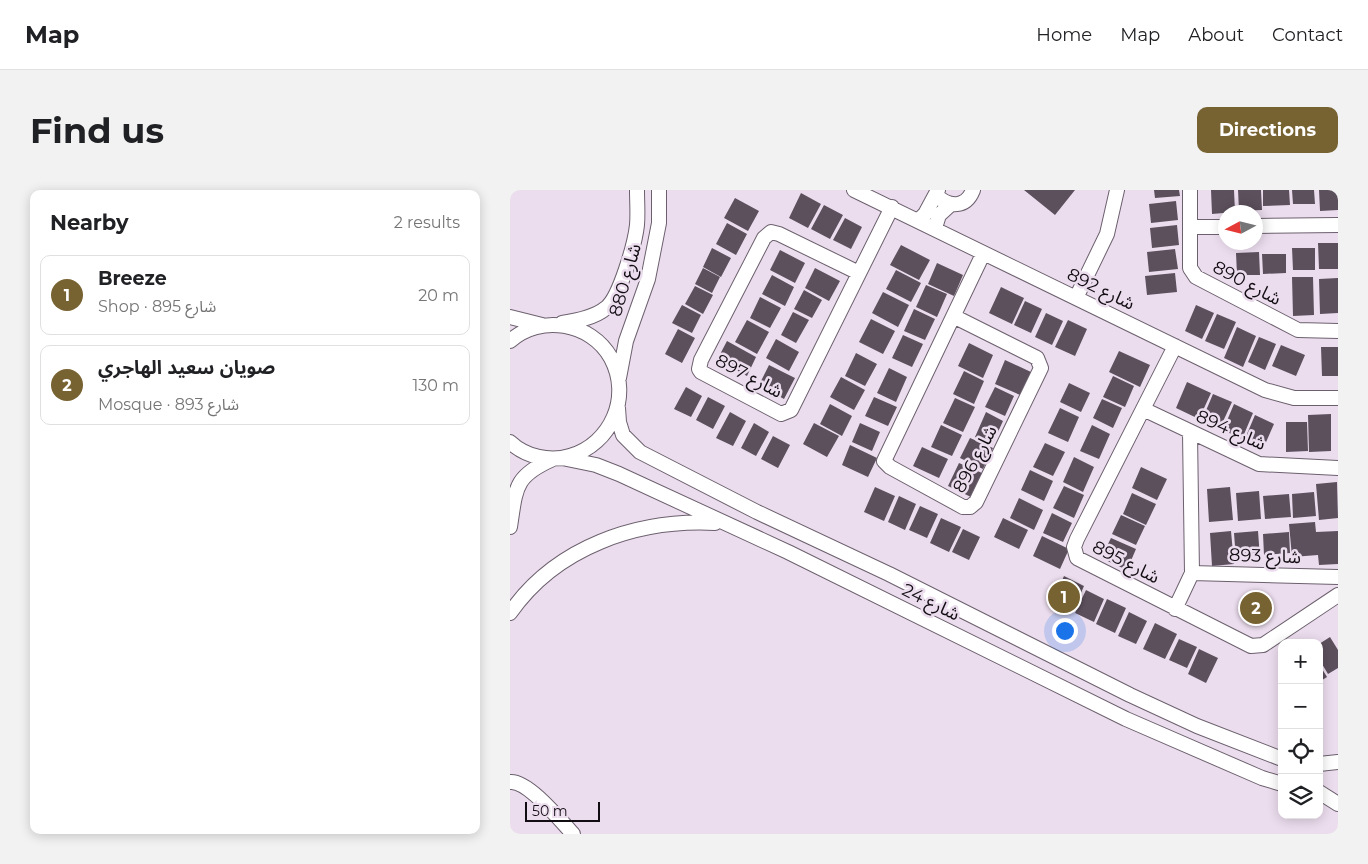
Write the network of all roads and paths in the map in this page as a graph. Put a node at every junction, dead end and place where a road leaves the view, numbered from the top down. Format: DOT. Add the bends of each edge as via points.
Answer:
graph roads {
  1 [pos="637,190"];
  2 [pos="854,190"];
  3 [pos="973,190"];
  4 [pos="1117,190"];
  5 [pos="1190,190"];
  6 [pos="660,191"];
  7 [pos="937,193"];
  8 [pos="950,205"];
  9 [pos="892,207"];
  10 [pos="918,221"];
  11 [pos="1338,225"];
  12 [pos="1263,226"];
  13 [pos="1190,227"];
  14 [pos="1218,227"];
  15 [pos="935,228"];
  16 [pos="984,254"];
  17 [pos="859,273"];
  18 [pos="1076,298"];
  19 [pos="510,317"];
  20 [pos="955,317"];
  21 [pos="557,324"];
  22 [pos="542,325"];
  23 [pos="1338,331"];
  24 [pos="510,341"];
  25 [pos="1175,346"];
  26 [pos="619,378"];
  27 [pos="1338,398"];
  28 [pos="618,408"];
  29 [pos="1143,409"];
  30 [pos="1190,433"];
  31 [pos="510,442"];
  32 [pos="558,458"];
  33 [pos="1338,468"];
  34 [pos="723,524"];
  35 [pos="510,527"];
  36 [pos="1192,573"];
  37 [pos="1338,577"];
  38 [pos="1338,595"];
  39 [pos="1175,609"];
  40 [pos="510,613"];
  41 [pos="1278,757"];
  42 [pos="1338,762"];
  43 [pos="1323,764"];
  44 [pos="510,782"];
  45 [pos="1278,783"];
  46 [pos="1323,795"];
  47 [pos="1338,804"];
  48 [pos="574,834"];
  1 -- 21 [label="street, شارع 880" via="637,226 629,262 607,308 582,320"];
  2 -- 9 [label="street, شارع 892"];
  3 -- 8 [label="street" via="966,201"];
  4 -- 18 [label="street" via="1107,234"];
  5 -- 13 [label="street, شارع 890"];
  6 -- 26 [label="street, شارع 880" via="659,223 648,279 626,341"];
  7 -- 8 [label="street"];
  7 -- 10 [label="street"];
  8 -- 15 [label="street" via="939,215"];
  9 -- 10 [label="street, شارع 892"];
  9 -- 17 [label="street, شارع 897"];
  10 -- 15 [label="street, شارع 892"];
  11 -- 12 [label="street"];
  13 -- 14 [label="street"];
  13 -- 23 [label="street, شارع 890" via="1190,268 1196,277 1298,330"];
  15 -- 16 [label="street, شارع 892"];
  16 -- 18 [label="street, شارع 892"];
  16 -- 20 [label="street, شارع 896"];
  17 -- 17 [label="street, شارع 897" via="788,412 781,414 700,369 764,238 771,232"];
  18 -- 25 [label="street, شارع 892"];
  19 -- 22 [label="street"];
  20 -- 20 [label="street, شارع 896" via="884,461 963,507 970,507 976,502 1040,372 1040,363 1037,358"];
  21 -- 22 [label="street"];
  21 -- 26 [label="street" via="578,329 597,341 611,358"];
  22 -- 24 [label="street" via="518,334"];
  25 -- 27 [label="street, شارع 892" via="1275,395"];
  25 -- 29 [label="street, شارع 895"];
  26 -- 28 [label="street, شارع 880"];
  28 -- 32 [label="street" via="598,442 581,453"];
  28 -- 41 [label="street, شارع 24" via="623,435 640,452 1130,694 1198,726"];
  29 -- 30 [label="street, شارع 894"];
  29 -- 39 [label="street, شارع 895" via="1077,538 1074,553 1080,561"];
  30 -- 33 [label="street, شارع 894" via="1259,464"];
  30 -- 36 [label="street"];
  31 -- 32 [label="street, شارع 24" via="534,456"];
  32 -- 34 [label="street, شارع 24" via="596,465 619,474"];
  32 -- 35 [label="street" via="534,468 522,479 516,491"];
  34 -- 40 [label="street" via="655,525 622,533 590,546 534,585"];
  34 -- 45 [label="street, شارع 24" via="788,552 1126,719"];
  36 -- 37 [label="street, شارع 893"];
  36 -- 39 [label="street"];
  38 -- 39 [label="street, شارع 895" via="1258,646 1246,644"];
  42 -- 43 [label="street"];
  44 -- 48 [label="street" via="526,787"];
  46 -- 47 [label="street"];
}
